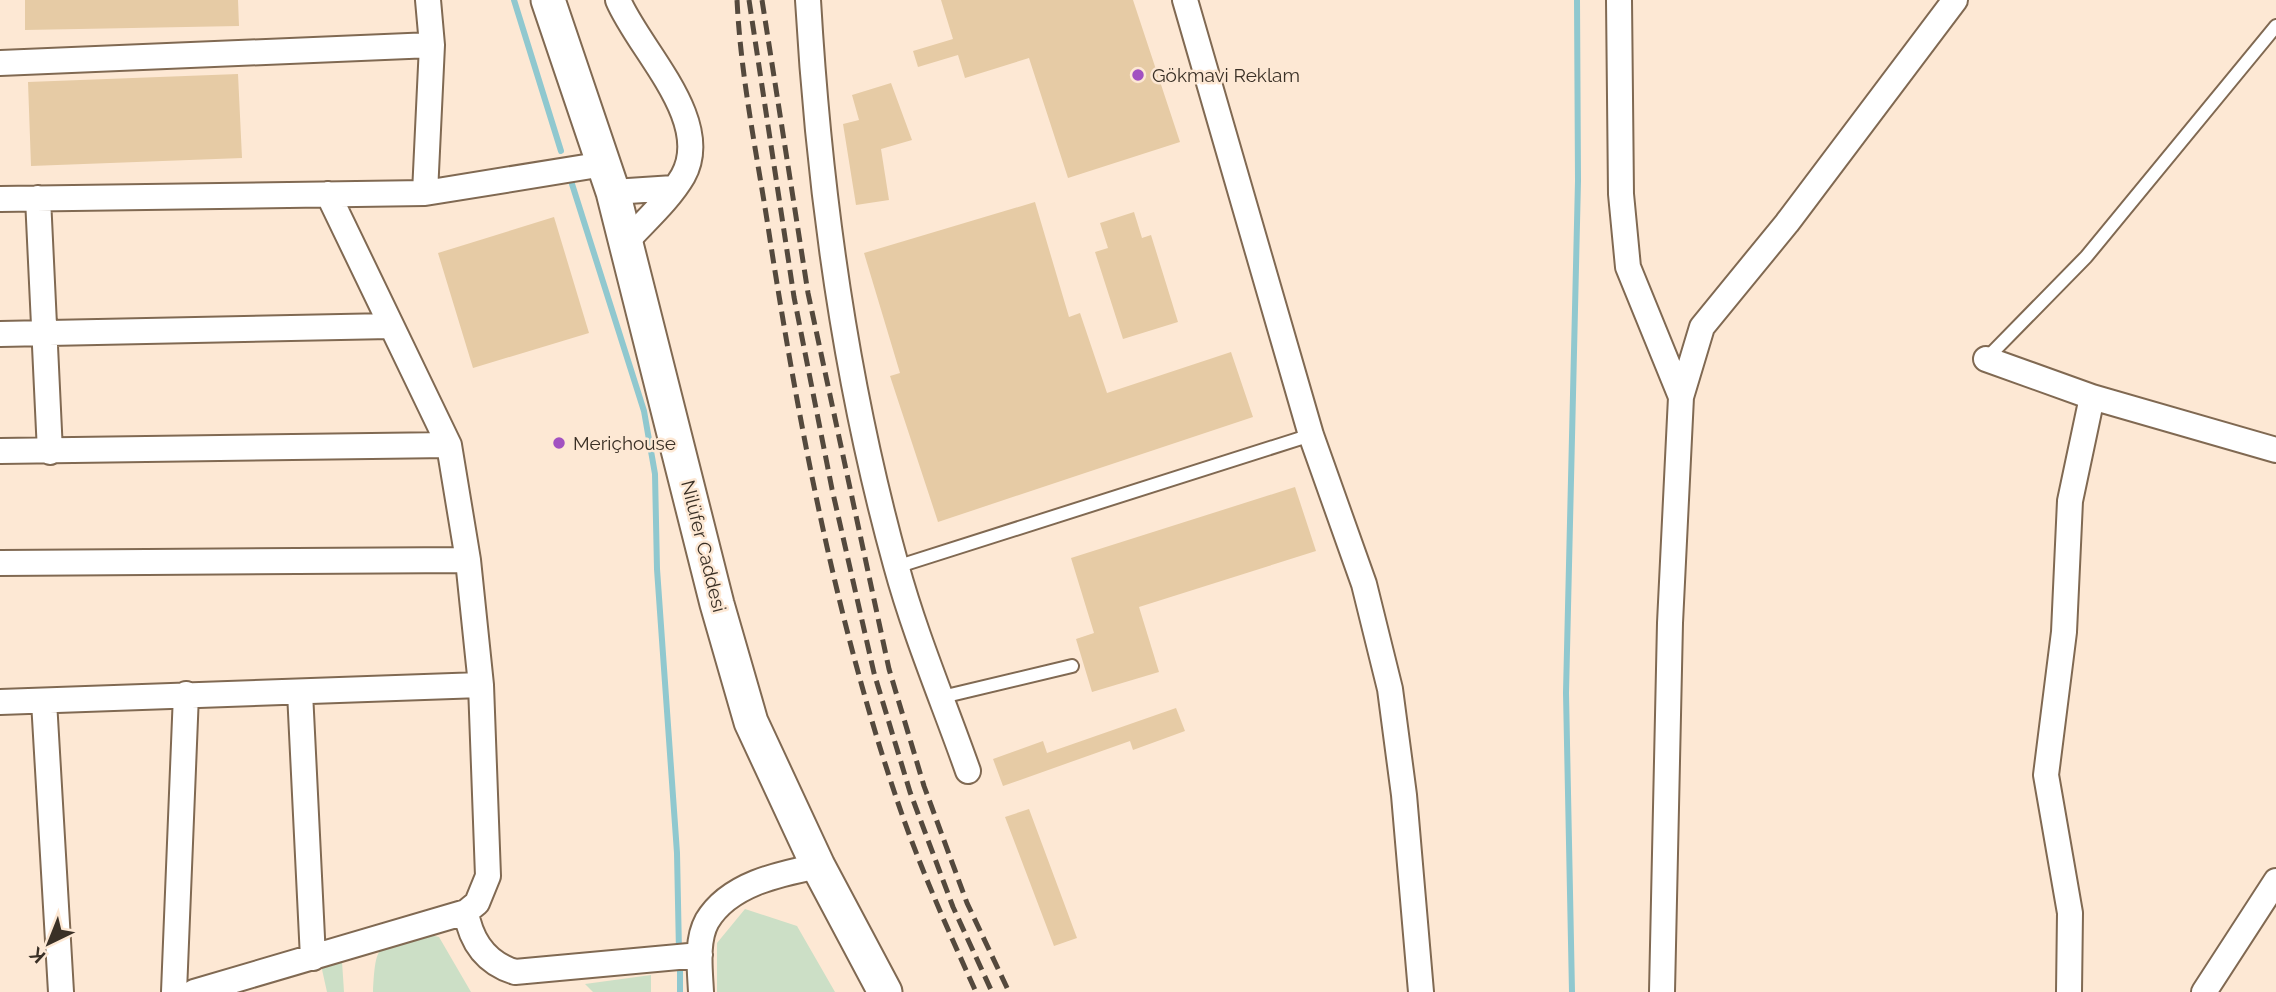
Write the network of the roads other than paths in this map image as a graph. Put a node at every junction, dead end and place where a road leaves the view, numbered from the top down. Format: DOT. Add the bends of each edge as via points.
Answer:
graph roads {
  1 [pos="428,0"];
  2 [pos="548,0"];
  3 [pos="618,0"];
  4 [pos="808,0"];
  5 [pos="1185,0"];
  6 [pos="1619,0"];
  7 [pos="1955,0"];
  8 [pos="2276,26"];
  9 [pos="432,45"];
  10 [pos="0,63"];
  11 [pos="608,178"];
  12 [pos="674,188"];
  13 [pos="425,193"];
  14 [pos="328,194"];
  15 [pos="38,198"];
  16 [pos="0,199"];
  17 [pos="626,242"];
  18 [pos="390,326"];
  19 [pos="0,334"];
  20 [pos="44,334"];
  21 [pos="1986,359"];
  22 [pos="1681,397"];
  23 [pos="2092,397"];
  24 [pos="1311,435"];
  25 [pos="449,445"];
  26 [pos="2276,450"];
  27 [pos="0,451"];
  28 [pos="50,452"];
  29 [pos="468,560"];
  30 [pos="0,563"];
  31 [pos="896,567"];
  32 [pos="1072,666"];
  33 [pos="481,685"];
  34 [pos="300,692"];
  35 [pos="186,694"];
  36 [pos="942,697"];
  37 [pos="44,701"];
  38 [pos="0,702"];
  39 [pos="968,771"];
  40 [pos="818,866"];
  41 [pos="2276,881"];
  42 [pos="466,912"];
  43 [pos="700,955"];
  44 [pos="313,958"];
  45 [pos="61,992"];
  46 [pos="174,992"];
  47 [pos="194,992"];
  48 [pos="701,992"];
  49 [pos="885,992"];
  50 [pos="1421,992"];
  51 [pos="1662,992"];
  52 [pos="2070,992"];
  53 [pos="2204,992"];
  1 -- 9 [label="street"];
  2 -- 11 [label="main road, Nilüfer Caddesi"];
  3 -- 12 [label="street" via="684,113 690,155"];
  4 -- 31 [label="street" via="814,102 845,348"];
  5 -- 24 [label="street"];
  6 -- 22 [label="street" via="1621,194 1628,267"];
  7 -- 22 [label="street" via="1787,223 1702,327"];
  8 -- 21 [label="lane" via="2086,257"];
  9 -- 10 [label="street"];
  9 -- 13 [label="street"];
  11 -- 12 [label="street"];
  11 -- 13 [label="street"];
  11 -- 17 [label="main road, Nilüfer Caddesi"];
  12 -- 17 [label="street"];
  13 -- 14 [label="street"];
  14 -- 15 [label="street"];
  14 -- 18 [label="street"];
  15 -- 16 [label="street"];
  15 -- 20 [label="street"];
  17 -- 40 [label="main road, Nilüfer Caddesi" via="751,722"];
  18 -- 20 [label="street"];
  18 -- 25 [label="street"];
  19 -- 20 [label="street"];
  20 -- 28 [label="street"];
  21 -- 23 [label="street"];
  22 -- 51 [label="street" via="1670,623"];
  23 -- 26 [label="street"];
  23 -- 52 [label="street" via="2070,501 2064,632 2046,775 2070,913"];
  24 -- 31 [label="lane"];
  24 -- 50 [label="street" via="1364,584 1390,689"];
  25 -- 28 [label="street"];
  25 -- 29 [label="street"];
  27 -- 28 [label="street"];
  29 -- 30 [label="street"];
  29 -- 33 [label="street"];
  31 -- 36 [label="street"];
  32 -- 36 [label="lane"];
  33 -- 34 [label="street"];
  33 -- 42 [label="street" via="488,876 477,903"];
  34 -- 35 [label="street"];
  34 -- 44 [label="street"];
  35 -- 37 [label="street"];
  35 -- 46 [label="street"];
  36 -- 39 [label="street"];
  37 -- 38 [label="street"];
  37 -- 45 [label="street"];
  40 -- 43 [label="street" via="738,890 707,921"];
  40 -- 49 [label="main road, Nilüfer Caddesi"];
  41 -- 53 [label="street"];
  42 -- 43 [label="street" via="470,933 483,953 498,967 515,972"];
  42 -- 44 [label="street"];
  43 -- 48 [label="street"];
  44 -- 47 [label="street"];
}
